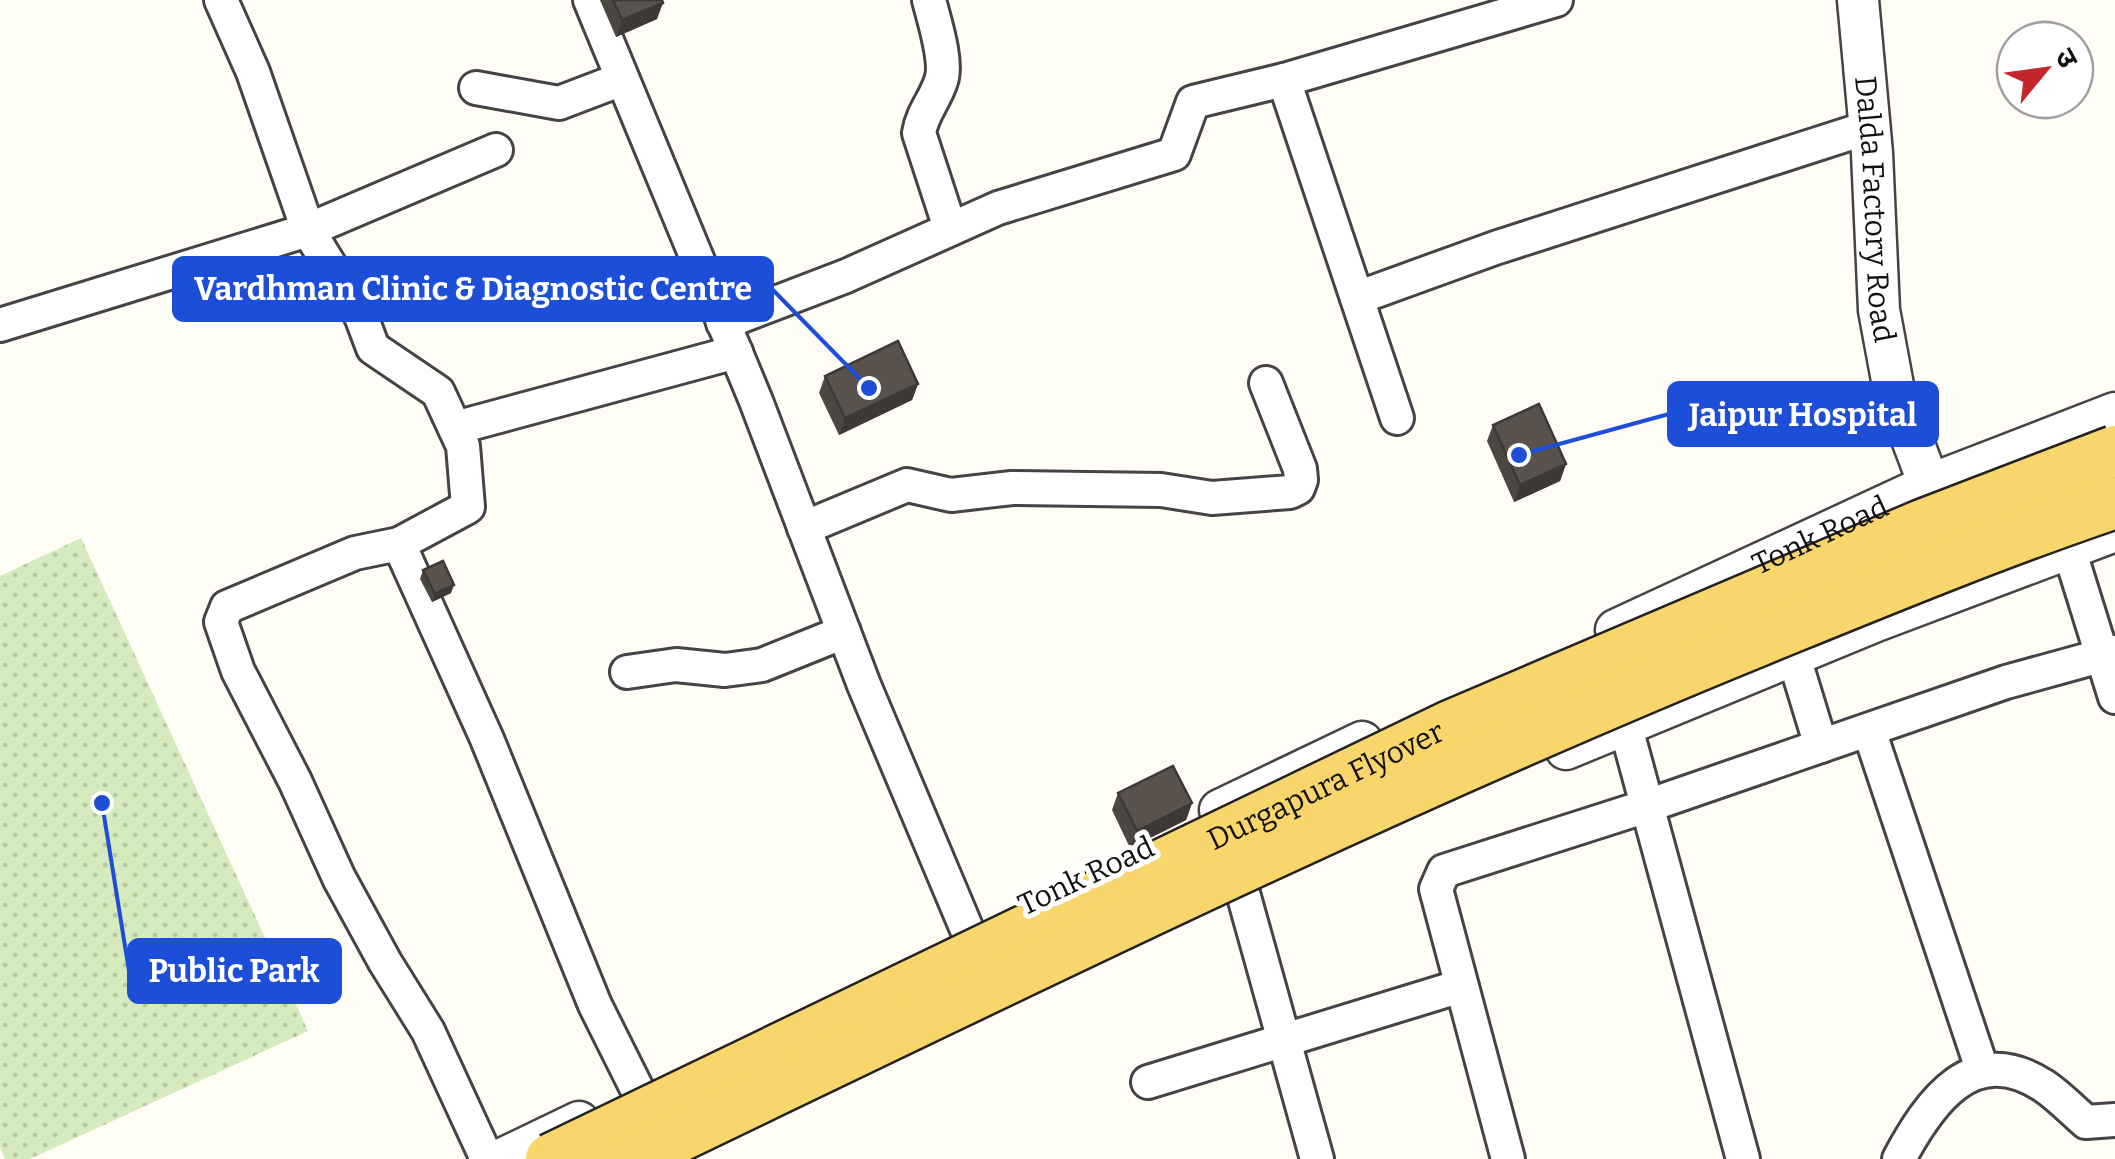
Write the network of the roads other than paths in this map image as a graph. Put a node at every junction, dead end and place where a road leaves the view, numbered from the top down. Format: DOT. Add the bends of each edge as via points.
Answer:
graph roads {
  1 [pos="220,0"];
  2 [pos="590,0"];
  3 [pos="929,0"];
  4 [pos="1556,0"];
  5 [pos="1858,0"];
  6 [pos="1456,14"];
  7 [pos="622,80"];
  8 [pos="1284,80"];
  9 [pos="476,88"];
  10 [pos="1870,127"];
  11 [pos="496,150"];
  12 [pos="950,228"];
  13 [pos="308,230"];
  14 [pos="1357,298"];
  15 [pos="0,325"];
  16 [pos="729,338"];
  17 [pos="1266,383"];
  18 [pos="2115,413"];
  19 [pos="1396,418"];
  20 [pos="455,428"];
  21 [pos="2115,451"];
  22 [pos="1929,485"];
  23 [pos="2115,503"];
  24 [pos="804,528"];
  25 [pos="2115,531"];
  26 [pos="399,544"];
  27 [pos="2068,546"];
  28 [pos="1967,586"];
  29 [pos="844,632"];
  30 [pos="1793,654"];
  31 [pos="2109,654"];
  32 [pos="627,672"];
  33 [pos="2115,697"];
  34 [pos="1626,724"];
  35 [pos="1869,730"];
  36 [pos="1822,746"];
  37 [pos="1648,806"];
  38 [pos="1241,886"];
  39 [pos="968,932"];
  40 [pos="1462,986"];
  41 [pos="1284,1040"];
  42 [pos="1982,1069"];
  43 [pos="1148,1082"];
  44 [pos="638,1093"];
  45 [pos="2115,1120"];
  46 [pos="488,1159"];
  47 [pos="502,1159"];
  48 [pos="551,1159"];
  49 [pos="632,1159"];
  50 [pos="668,1159"];
  51 [pos="1317,1159"];
  52 [pos="1508,1159"];
  53 [pos="1743,1159"];
  54 [pos="1898,1159"];
  1 -- 13 [label="street" via="253,72"];
  2 -- 7 [label="street"];
  3 -- 12 [label="street" via="943,78 918,133"];
  4 -- 6 [label="street"];
  5 -- 10 [label="street, Dalda Factory Road"];
  6 -- 8 [label="street"];
  7 -- 9 [label="street" via="558,102"];
  7 -- 16 [label="street"];
  8 -- 12 [label="street" via="1192,102 1174,154"];
  8 -- 14 [label="street"];
  10 -- 14 [label="street"];
  10 -- 22 [label="street, Dalda Factory Road" via="1879,310 1894,391"];
  11 -- 13 [label="street"];
  12 -- 16 [label="street"];
  13 -- 15 [label="street"];
  13 -- 20 [label="street" via="373,348 438,392"];
  14 -- 19 [label="street"];
  16 -- 20 [label="street"];
  16 -- 24 [label="street"];
  17 -- 24 [label="street" via="1300,468 1302,480 1290,492 1212,498 1161,490 1012,488 951,494 906,485"];
  18 -- 22 [label="street, Tonk Road"];
  20 -- 26 [label="street" via="468,507"];
  21 -- 48 [label="main road, Durgapura Flyover, bridge" via="1922,525 1450,726"];
  22 -- 28 [label="street, Dalda Factory Road"];
  22 -- 39 [label="street, Tonk Road" via="1290,775"];
  23 -- 49 [label="main road, Durgapura Flyover, bridge" via="1993,545 1427,780"];
  24 -- 29 [label="street"];
  25 -- 27 [label="street"];
  26 -- 44 [label="street"];
  26 -- 46 [label="street" via="355,553 227,607 221,622 238,671 340,878 428,1031"];
  27 -- 28 [label="street"];
  27 -- 31 [label="street"];
  28 -- 30 [label="street"];
  29 -- 32 [label="street" via="762,665 724,670 676,664"];
  29 -- 39 [label="street"];
  30 -- 34 [label="street"];
  30 -- 36 [label="street"];
  31 -- 33 [label="street"];
  31 -- 35 [label="street"];
  34 -- 37 [label="street"];
  34 -- 38 [label="street"];
  35 -- 36 [label="street"];
  35 -- 42 [label="street"];
  36 -- 37 [label="street"];
  37 -- 40 [label="street" via="1444,871 1436,889"];
  37 -- 53 [label="street"];
  38 -- 41 [label="street"];
  38 -- 50 [label="street"];
  39 -- 44 [label="street, Tonk Road"];
  40 -- 41 [label="street"];
  40 -- 52 [label="street"];
  41 -- 43 [label="street"];
  41 -- 51 [label="street"];
  42 -- 45 [label="street" via="2026,1076 2086,1122"];
  42 -- 54 [label="street" via="1932,1104"];
  44 -- 47 [label="street, Tonk Road"];
  44 -- 50 [label="street"];
}
